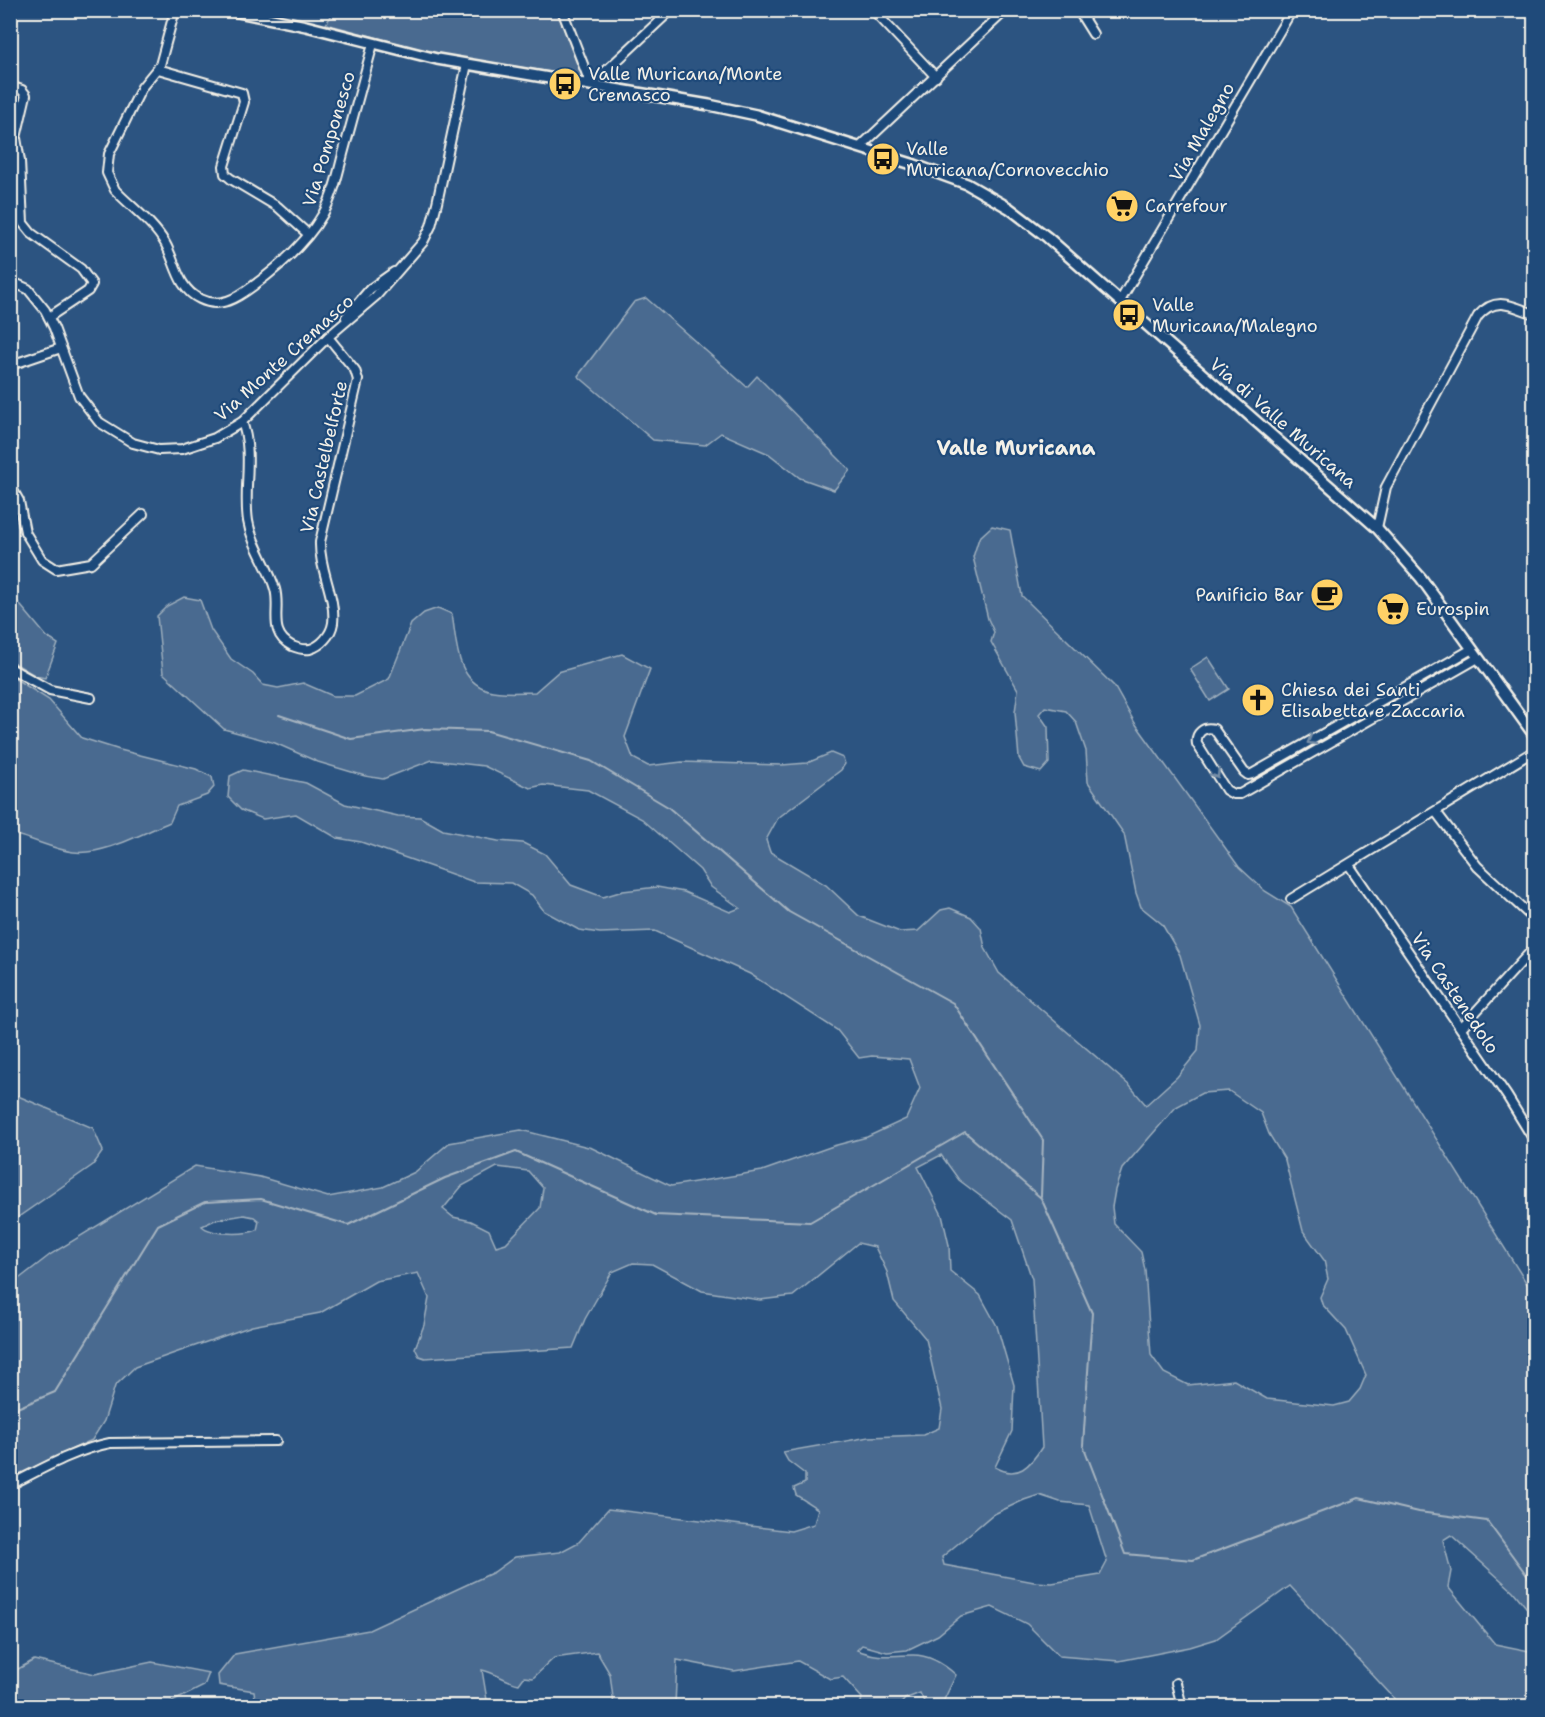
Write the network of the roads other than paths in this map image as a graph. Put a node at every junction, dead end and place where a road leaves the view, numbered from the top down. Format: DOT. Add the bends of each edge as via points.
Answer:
graph roads {
  1 [pos="175,10"];
  2 [pos="228,10"];
  3 [pos="562,10"];
  4 [pos="671,10"];
  5 [pos="873,10"];
  6 [pos="1078,10"];
  7 [pos="1292,10"];
  8 [pos="1002,12"];
  9 [pos="1093,34"];
  10 [pos="373,44"];
  11 [pos="466,64"];
  12 [pos="158,69"];
  13 [pos="936,76"];
  14 [pos="591,85"];
  15 [pos="10,86"];
  16 [pos="860,147"];
  17 [pos="308,234"];
  18 [pos="10,281"];
  19 [pos="1120,301"];
  20 [pos="1534,314"];
  21 [pos="50,317"];
  22 [pos="328,337"];
  23 [pos="62,348"];
  24 [pos="11,365"];
  25 [pos="242,422"];
  26 [pos="10,485"];
  27 [pos="143,514"];
  28 [pos="1377,528"];
  29 [pos="1472,649"];
  30 [pos="1478,658"];
  31 [pos="10,668"];
  32 [pos="91,698"];
  33 [pos="1534,735"];
  34 [pos="1534,752"];
  35 [pos="1436,812"];
  36 [pos="1349,864"];
  37 [pos="1291,899"];
  38 [pos="1534,919"];
  39 [pos="1534,948"];
  40 [pos="1461,1028"];
  41 [pos="1534,1140"];
  42 [pos="276,1441"];
  43 [pos="10,1485"];
  44 [pos="1176,1683"];
  45 [pos="1182,1707"];
  1 -- 12 [label="street, Via Pomponesco"];
  2 -- 10 [label="street, Via di Valle Muricana"];
  3 -- 14 [label="street"];
  4 -- 14 [label="street"];
  5 -- 13 [label="street"];
  6 -- 9 [label="street"];
  7 -- 19 [label="street, Via Malegno"];
  8 -- 13 [label="street"];
  10 -- 11 [label="street, Via di Valle Muricana"];
  10 -- 17 [label="street, Via Pomponesco" via="329,202"];
  11 -- 14 [label="street, Via di Valle Muricana"];
  11 -- 22 [label="street, Via Monte Cremasco" via="431,226 423,242 405,264 370,289"];
  12 -- 17 [label="street" via="242,93 244,102 224,166 225,174 278,207"];
  12 -- 17 [label="street, Via Pomponesco" via="142,87 110,150 107,172 115,190 162,239 188,290 208,302 220,304 231,300 270,272"];
  13 -- 16 [label="street"];
  14 -- 16 [label="street, Via di Valle Muricana" via="748,113"];
  15 -- 21 [label="street" via="26,95 16,138 23,223 81,269 92,283 88,291"];
  16 -- 19 [label="street, Via di Valle Muricana" via="985,193 1024,218"];
  18 -- 21 [label="street, Via Monte Cremasco" via="28,289"];
  19 -- 28 [label="street, Via di Valle Muricana"];
  20 -- 28 [label="street" via="1512,305 1494,304 1478,316 1386,487"];
  21 -- 23 [label="street, Via Monte Cremasco"];
  22 -- 25 [label="street, Via Monte Cremasco"];
  22 -- 25 [label="street, Via Castelbelforte" via="355,370 358,380 320,542 333,623 326,638 310,649 290,645 277,629 276,590 248,524 248,448"];
  23 -- 24 [label="street"];
  23 -- 25 [label="street, Via Monte Cremasco" via="84,406 99,422 134,443 159,450 182,449 215,438"];
  26 -- 27 [label="street" via="19,501 25,532 42,561 56,569 91,563"];
  28 -- 29 [label="street, Via di Valle Muricana" via="1421,578"];
  29 -- 30 [label="street, Via di Valle Muricana"];
  29 -- 30 [label="street, one-way" via="1252,774 1244,772 1214,729 1200,732 1197,744 1226,790 1240,794"];
  30 -- 33 [label="street, Via di Valle Muricana"];
  31 -- 32 [label="street" via="50,690"];
  34 -- 35 [label="street"];
  35 -- 36 [label="street"];
  35 -- 38 [label="street" via="1477,866"];
  36 -- 37 [label="street"];
  36 -- 40 [label="street, Via Castenedolo"];
  39 -- 40 [label="street"];
  40 -- 41 [label="street, Via Castenedolo"];
  42 -- 43 [label="street" via="110,1443 69,1456"];
  44 -- 45 [label="street"];
}
